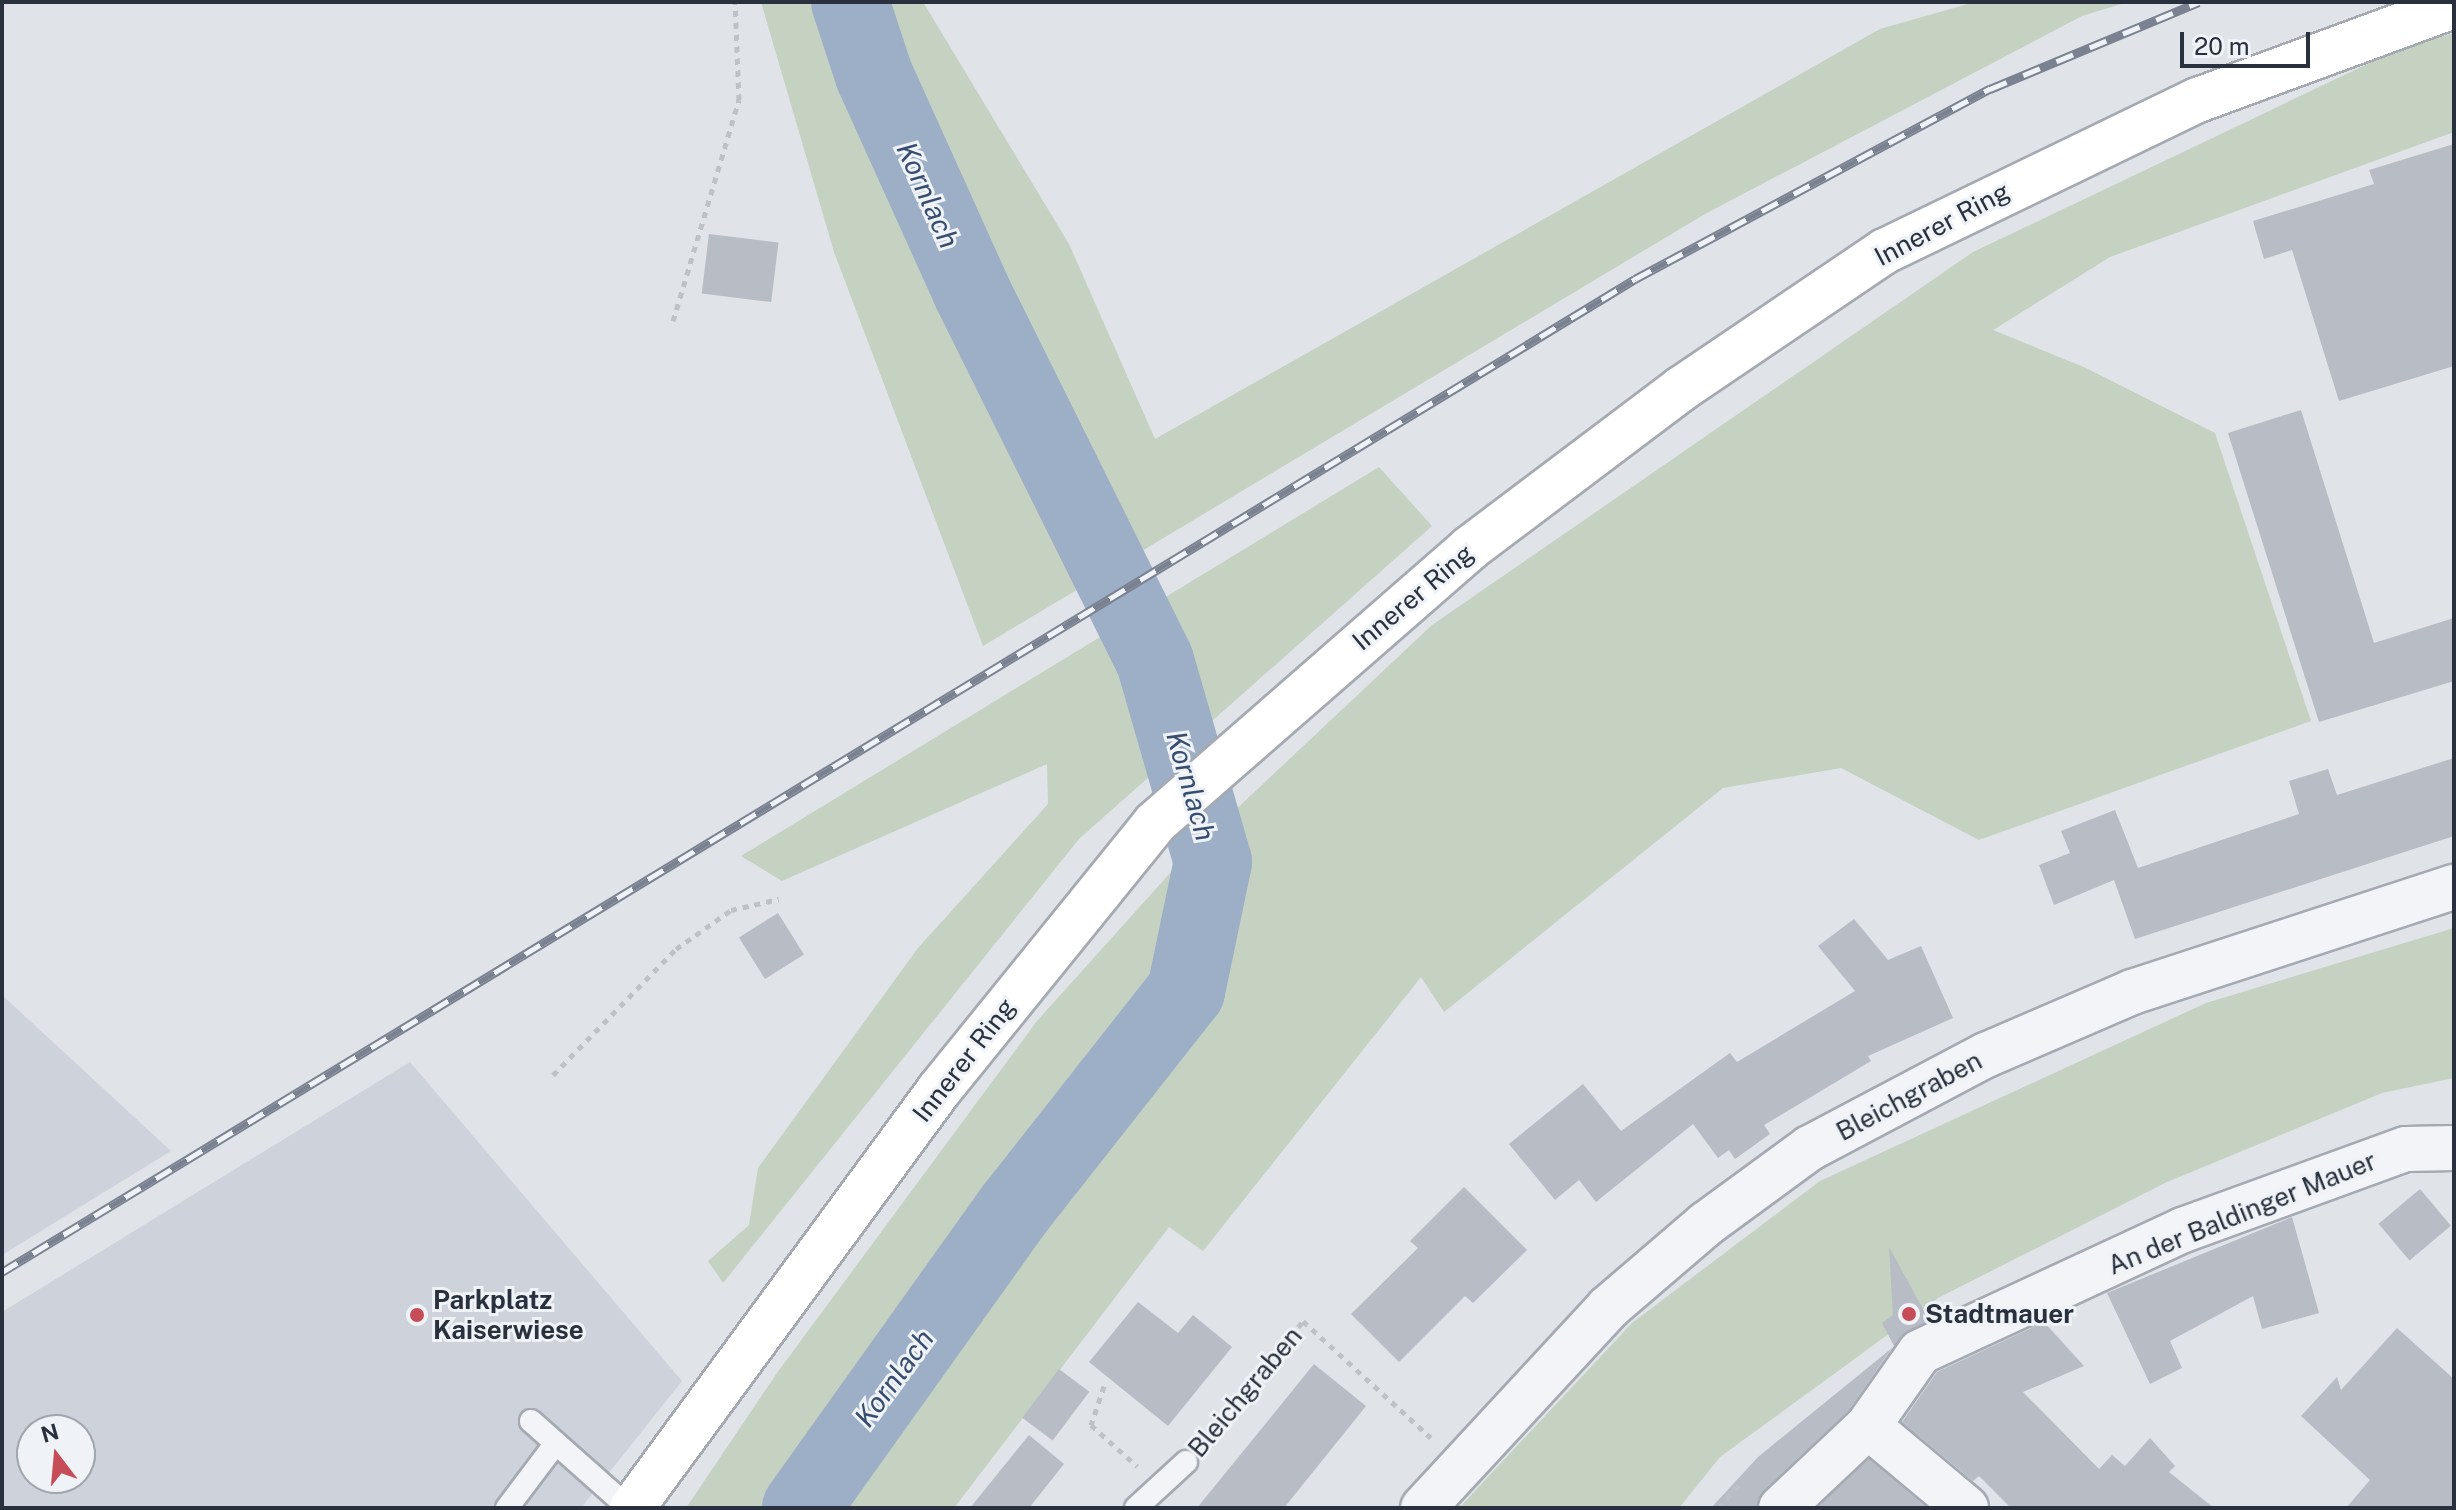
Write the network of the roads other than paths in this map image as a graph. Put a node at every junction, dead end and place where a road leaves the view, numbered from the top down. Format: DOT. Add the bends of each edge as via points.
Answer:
graph roads {
  1 [pos="2454,6"];
  2 [pos="2454,887"];
  3 [pos="2454,1148"];
  4 [pos="531,1421"];
  5 [pos="1868,1426"];
  6 [pos="553,1447"];
  7 [pos="1186,1462"];
  8 [pos="507,1508"];
  9 [pos="630,1508"];
  10 [pos="1136,1508"];
  11 [pos="1423,1508"];
  12 [pos="1781,1508"];
  13 [pos="1966,1508"];
  1 -- 9 [label="main road, Innerer Ring" via="2198,100 1885,251 1681,389 1470,548 1155,823 939,1090"];
  2 -- 11 [label="street, Bleichgraben" via="2132,992 1986,1055 1810,1148 1706,1224 1608,1308"];
  3 -- 5 [label="street, An der Baldinger Mauer" via="2406,1149 2183,1230 1920,1352"];
  4 -- 6 [label="lane"];
  5 -- 12 [label="street, An der Baldinger Mauer"];
  5 -- 13 [label="street"];
  6 -- 8 [label="lane"];
  6 -- 9 [label="lane"];
  7 -- 10 [label="lane, Bleichgraben" via="1157,1483"];
}
